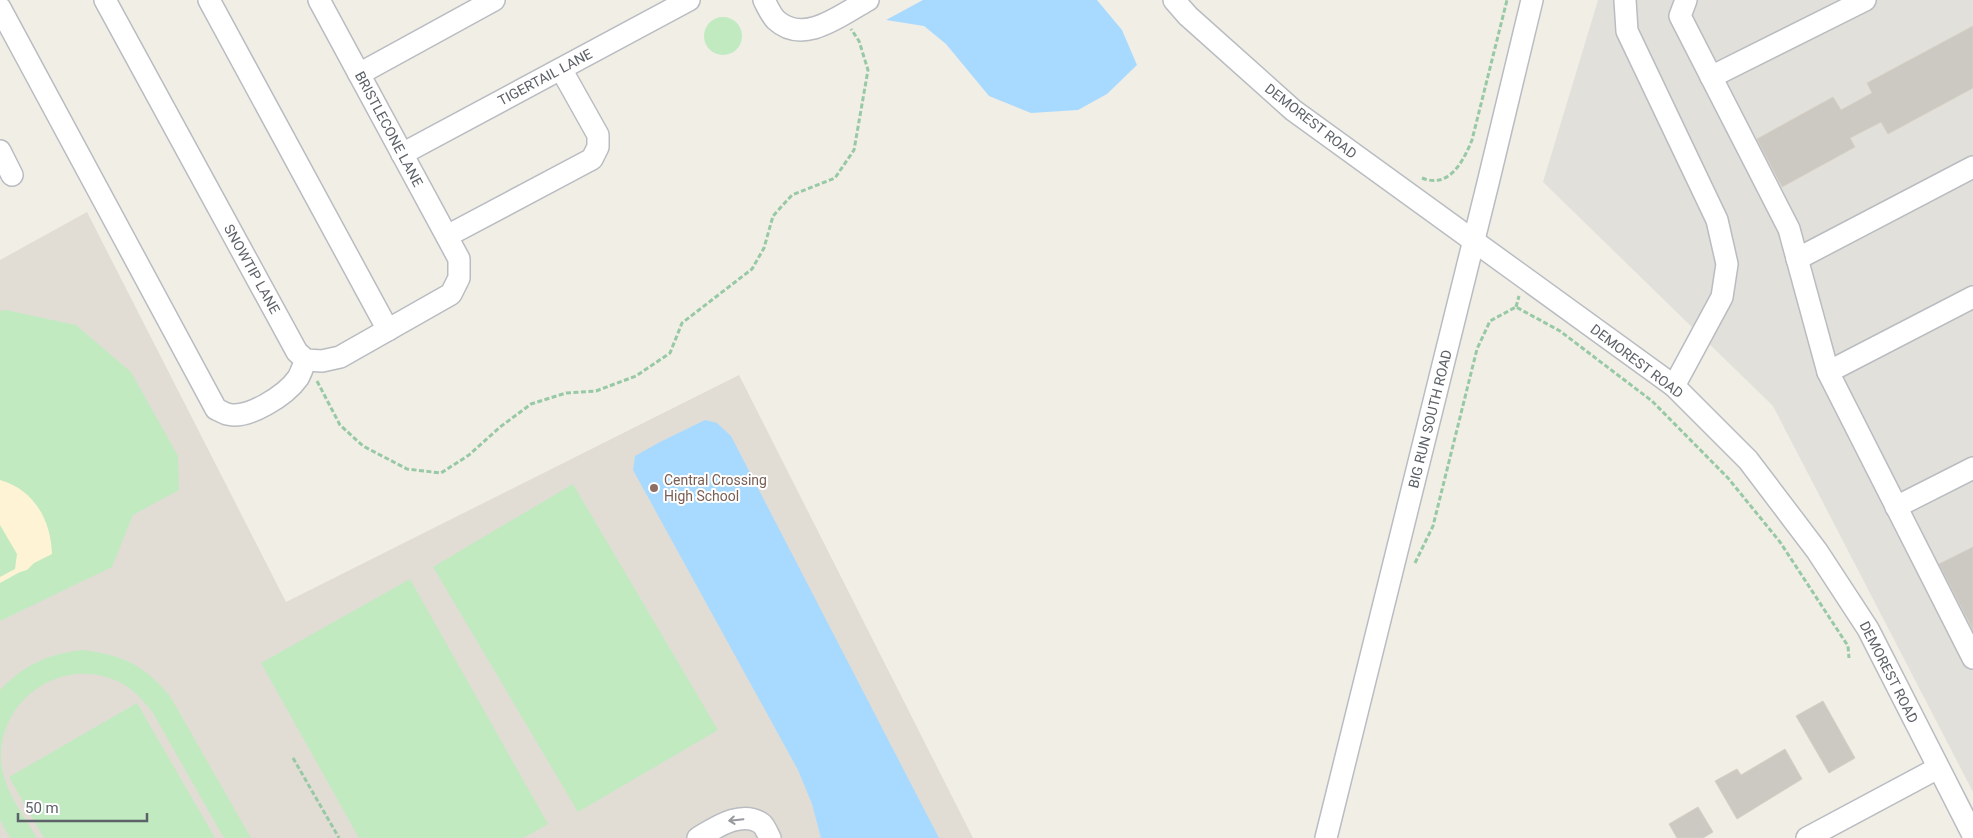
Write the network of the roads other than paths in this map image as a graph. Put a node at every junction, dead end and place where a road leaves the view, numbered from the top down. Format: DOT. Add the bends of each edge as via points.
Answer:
graph roads {
  1 [pos="105,0"];
  2 [pos="209,0"];
  3 [pos="319,0"];
  4 [pos="494,0"];
  5 [pos="689,0"];
  6 [pos="764,0"];
  7 [pos="868,0"];
  8 [pos="1174,0"];
  9 [pos="1532,0"];
  10 [pos="1625,0"];
  11 [pos="1686,0"];
  12 [pos="1865,0"];
  13 [pos="0,8"];
  14 [pos="561,68"];
  15 [pos="359,74"];
  16 [pos="1711,77"];
  17 [pos="0,151"];
  18 [pos="402,154"];
  19 [pos="1973,167"];
  20 [pos="12,175"];
  21 [pos="447,236"];
  22 [pos="1474,242"];
  23 [pos="1797,259"];
  24 [pos="1973,297"];
  25 [pos="388,330"];
  26 [pos="306,360"];
  27 [pos="1828,372"];
  28 [pos="1674,386"];
  29 [pos="1973,468"];
  30 [pos="1896,507"];
  31 [pos="1973,658"];
  32 [pos="1938,768"];
  33 [pos="1973,835"];
  34 [pos="698,838"];
  35 [pos="770,838"];
  36 [pos="1326,838"];
  37 [pos="1807,838"];
  1 -- 26 [label="street, SNOWTIP LANE" via="297,352"];
  2 -- 25 [label="street"];
  3 -- 15 [label="street, BRISTLECONE LANE"];
  4 -- 15 [label="street"];
  5 -- 14 [label="street, TIGERTAIL LANE"];
  6 -- 7 [label="street" via="775,19 801,31 818,27"];
  8 -- 22 [label="street, DEMOREST ROAD" via="1293,110"];
  9 -- 22 [label="street, BIG RUN SOUTH ROAD"];
  10 -- 28 [label="street" via="1627,31 1717,220 1727,264 1722,297"];
  11 -- 16 [label="street" via="1680,16"];
  12 -- 16 [label="street"];
  13 -- 26 [label="street" via="216,409 227,414 244,414 266,404 285,392 298,378"];
  14 -- 18 [label="street, TIGERTAIL LANE"];
  14 -- 21 [label="street" via="598,135 598,147 592,159"];
  15 -- 18 [label="street, BRISTLECONE LANE"];
  16 -- 23 [label="street" via="1789,229"];
  17 -- 20 [label="street"];
  18 -- 21 [label="street, BRISTLECONE LANE"];
  19 -- 23 [label="street"];
  21 -- 25 [label="street, BRISTLECONE LANE" via="459,259 459,278 451,294"];
  22 -- 28 [label="street, DEMOREST ROAD"];
  22 -- 36 [label="street, BIG RUN SOUTH ROAD"];
  23 -- 27 [label="street"];
  24 -- 27 [label="street"];
  25 -- 26 [label="street" via="340,357"];
  27 -- 30 [label="street"];
  28 -- 32 [label="street, DEMOREST ROAD" via="1748,460 1817,551 1868,629"];
  29 -- 30 [label="street"];
  30 -- 31 [label="street"];
  32 -- 33 [label="street, DEMOREST ROAD"];
  32 -- 37 [label="street"];
  35 -- 34 [label="street, one-way" via="762,825 750,819 729,821"];
}
